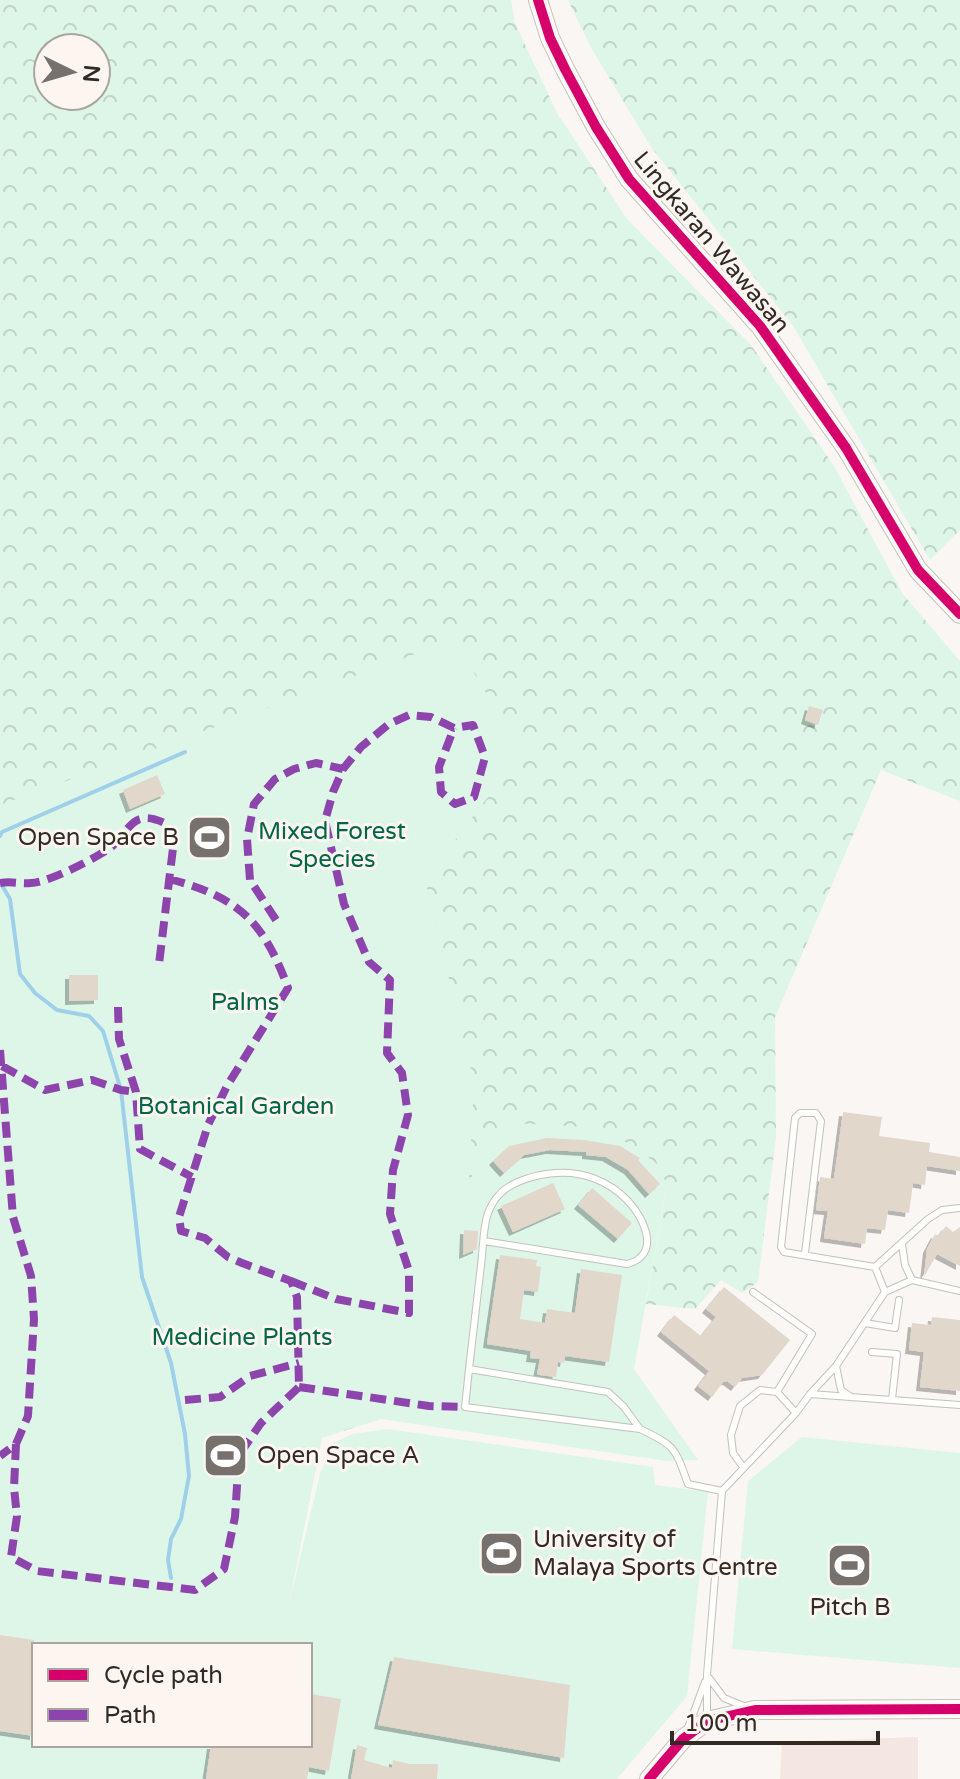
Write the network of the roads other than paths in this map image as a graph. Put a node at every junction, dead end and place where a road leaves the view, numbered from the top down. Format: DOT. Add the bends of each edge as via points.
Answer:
graph roads {
  1 [pos="538,0"];
  2 [pos="960,614"];
  3 [pos="960,1208"];
  4 [pos="484,1241"];
  5 [pos="902,1244"];
  6 [pos="805,1253"];
  7 [pos="875,1267"];
  8 [pos="912,1280"];
  9 [pos="960,1291"];
  10 [pos="753,1292"];
  11 [pos="885,1292"];
  12 [pos="899,1300"];
  13 [pos="865,1323"];
  14 [pos="872,1352"];
  15 [pos="836,1366"];
  16 [pos="469,1369"];
  17 [pos="777,1392"];
  18 [pos="810,1394"];
  19 [pos="853,1398"];
  20 [pos="892,1399"];
  21 [pos="960,1405"];
  22 [pos="796,1413"];
  23 [pos="640,1429"];
  24 [pos="743,1467"];
  25 [pos="722,1491"];
  26 [pos="707,1675"];
  27 [pos="960,1709"];
  28 [pos="755,1710"];
  29 [pos="707,1721"];
  30 [pos="683,1739"];
  31 [pos="649,1779"];
  1 -- 2 [label="street, Lingkaran Wawasan" via="565,69 629,179 760,326 846,448 918,570"];
  3 -- 5 [label="lane" via="942,1210"];
  4 -- 4 [label="lane" via="498,1195 546,1174 586,1175 602,1182 638,1213 648,1244 642,1256 627,1264"];
  4 -- 16 [label="lane"];
  5 -- 7 [label="lane"];
  5 -- 8 [label="lane"];
  6 -- 6 [label="lane" via="821,1121 816,1113 806,1112 795,1118 780,1241 784,1252"];
  6 -- 7 [label="lane"];
  7 -- 11 [label="lane"];
  8 -- 9 [label="lane"];
  8 -- 11 [label="lane"];
  10 -- 17 [label="lane" via="812,1334"];
  11 -- 13 [label="lane"];
  12 -- 13 [label="lane" via="895,1328"];
  13 -- 15 [label="lane"];
  14 -- 20 [label="lane" via="897,1354"];
  15 -- 18 [label="lane"];
  15 -- 19 [label="lane" via="841,1390"];
  16 -- 23 [label="lane" via="608,1392"];
  16 -- 23 [label="lane" via="465,1407"];
  17 -- 22 [label="lane"];
  17 -- 24 [label="lane" via="760,1390 740,1406 731,1435 733,1453"];
  18 -- 19 [label="lane"];
  18 -- 22 [label="lane"];
  19 -- 20 [label="lane"];
  20 -- 21 [label="lane"];
  22 -- 24 [label="lane"];
  23 -- 25 [label="lane" via="676,1450 688,1484"];
  24 -- 25 [label="lane"];
  25 -- 26 [label="lane"];
  26 -- 28 [label="lane" via="724,1698"];
  26 -- 29 [label="lane"];
  26 -- 30 [label="lane"];
  27 -- 28 [label="street"];
  28 -- 29 [label="street"];
  29 -- 30 [label="street"];
  30 -- 31 [label="street"];
}
